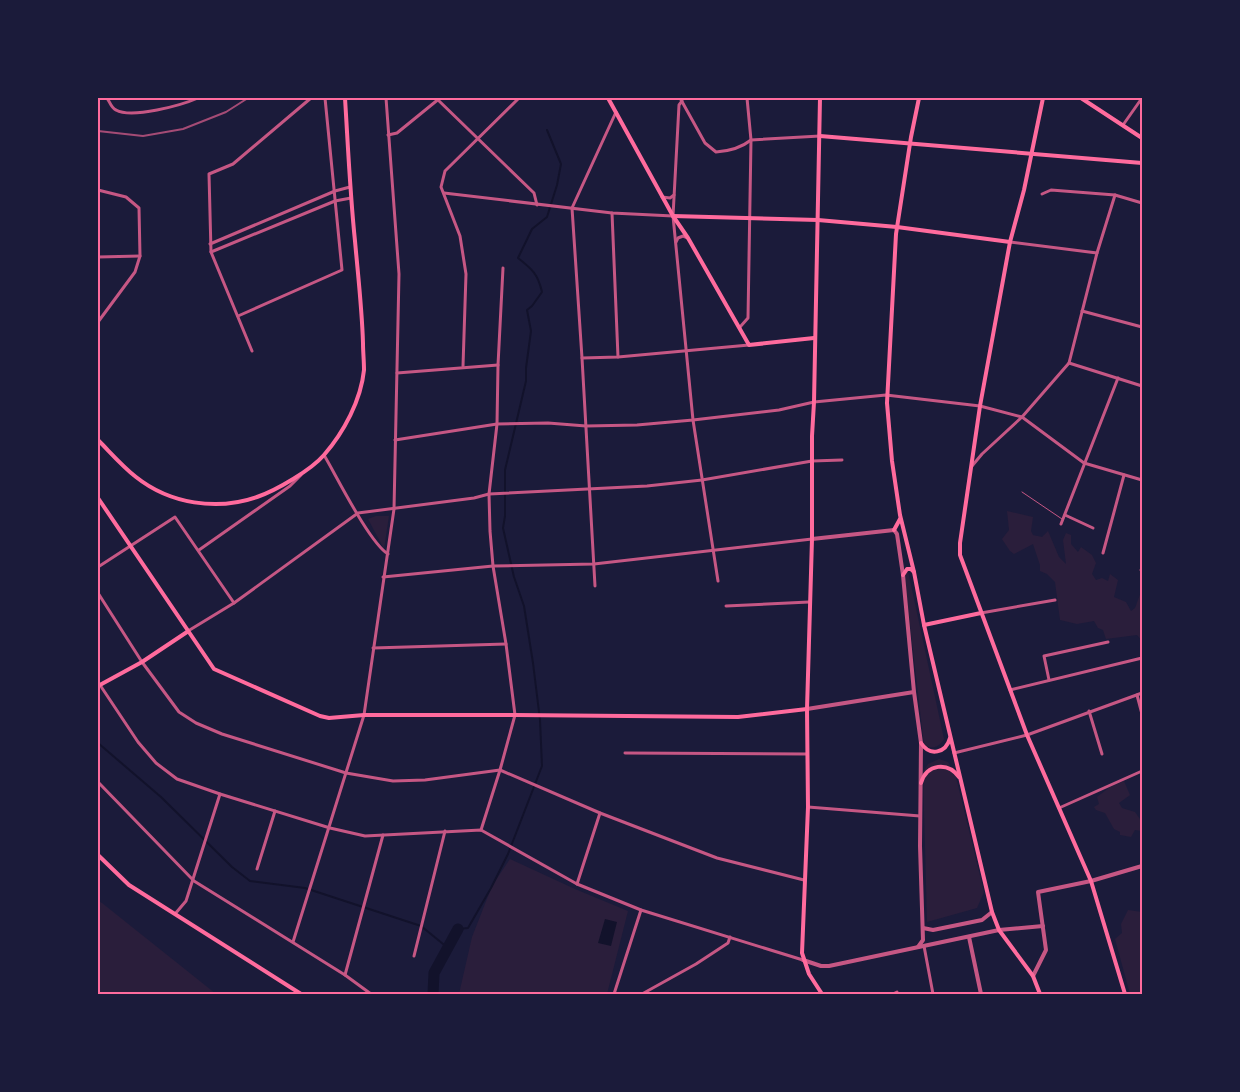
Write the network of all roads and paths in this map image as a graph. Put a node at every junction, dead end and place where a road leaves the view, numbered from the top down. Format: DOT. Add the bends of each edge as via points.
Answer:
graph roads {
  1 [pos="107,98"];
  2 [pos="198,98"];
  3 [pos="311,98"];
  4 [pos="325,98"];
  5 [pos="346,98"];
  6 [pos="386,98"];
  7 [pos="438,98"];
  8 [pos="519,98"];
  9 [pos="608,98"];
  10 [pos="747,98"];
  11 [pos="820,98"];
  12 [pos="919,98"];
  13 [pos="1043,98"];
  14 [pos="1081,98"];
  15 [pos="1142,98"];
  16 [pos="681,99"];
  17 [pos="616,112"];
  18 [pos="1123,125"];
  19 [pos="388,135"];
  20 [pos="820,136"];
  21 [pos="1142,138"];
  22 [pos="477,139"];
  23 [pos="751,140"];
  24 [pos="910,145"];
  25 [pos="1032,154"];
  26 [pos="1142,163"];
  27 [pos="350,187"];
  28 [pos="98,190"];
  29 [pos="335,191"];
  30 [pos="444,193"];
  31 [pos="674,194"];
  32 [pos="1042,194"];
  33 [pos="1115,195"];
  34 [pos="662,197"];
  35 [pos="351,198"];
  36 [pos="313,200"];
  37 [pos="335,201"];
  38 [pos="1142,203"];
  39 [pos="537,205"];
  40 [pos="316,208"];
  41 [pos="572,208"];
  42 [pos="288,211"];
  43 [pos="612,213"];
  44 [pos="673,216"];
  45 [pos="291,219"];
  46 [pos="750,219"];
  47 [pos="818,220"];
  48 [pos="258,224"];
  49 [pos="897,228"];
  50 [pos="261,231"];
  51 [pos="234,234"];
  52 [pos="688,238"];
  53 [pos="237,241"];
  54 [pos="1010,242"];
  55 [pos="676,243"];
  56 [pos="210,244"];
  57 [pos="211,252"];
  58 [pos="1097,253"];
  59 [pos="140,256"];
  60 [pos="98,257"];
  61 [pos="503,268"];
  62 [pos="1082,311"];
  63 [pos="238,316"];
  64 [pos="98,322"];
  65 [pos="740,327"];
  66 [pos="1142,327"];
  67 [pos="814,338"];
  68 [pos="749,345"];
  69 [pos="685,350"];
  70 [pos="252,351"];
  71 [pos="618,357"];
  72 [pos="582,358"];
  73 [pos="1069,363"];
  74 [pos="498,365"];
  75 [pos="463,366"];
  76 [pos="397,372"];
  77 [pos="1118,378"];
  78 [pos="1142,386"];
  79 [pos="886,394"];
  80 [pos="814,402"];
  81 [pos="980,406"];
  82 [pos="1022,417"];
  83 [pos="693,420"];
  84 [pos="497,424"];
  85 [pos="586,426"];
  86 [pos="98,440"];
  87 [pos="395,440"];
  88 [pos="973,450"];
  89 [pos="982,454"];
  90 [pos="324,455"];
  91 [pos="842,460"];
  92 [pos="812,461"];
  93 [pos="1084,463"];
  94 [pos="970,468"];
  95 [pos="307,470"];
  96 [pos="1124,475"];
  97 [pos="702,480"];
  98 [pos="1142,480"];
  99 [pos="590,489"];
  100 [pos="1022,492"];
  101 [pos="489,494"];
  102 [pos="98,498"];
  103 [pos="394,509"];
  104 [pos="358,513"];
  105 [pos="900,515"];
  106 [pos="1064,517"];
  107 [pos="1061,524"];
  108 [pos="1093,528"];
  109 [pos="894,530"];
  110 [pos="812,539"];
  111 [pos="130,546"];
  112 [pos="712,549"];
  113 [pos="199,550"];
  114 [pos="1103,553"];
  115 [pos="388,554"];
  116 [pos="594,564"];
  117 [pos="493,566"];
  118 [pos="98,567"];
  119 [pos="914,572"];
  120 [pos="903,575"];
  121 [pos="383,577"];
  122 [pos="718,581"];
  123 [pos="595,586"];
  124 [pos="98,593"];
  125 [pos="1055,600"];
  126 [pos="809,602"];
  127 [pos="234,603"];
  128 [pos="726,606"];
  129 [pos="981,613"];
  130 [pos="924,625"];
  131 [pos="187,632"];
  132 [pos="1108,642"];
  133 [pos="506,644"];
  134 [pos="373,648"];
  135 [pos="1142,658"];
  136 [pos="142,662"];
  137 [pos="1049,680"];
  138 [pos="98,685"];
  139 [pos="1010,690"];
  140 [pos="914,692"];
  141 [pos="1142,693"];
  142 [pos="1136,696"];
  143 [pos="807,709"];
  144 [pos="1089,712"];
  145 [pos="1142,714"];
  146 [pos="364,715"];
  147 [pos="515,715"];
  148 [pos="1027,734"];
  149 [pos="950,737"];
  150 [pos="921,743"];
  151 [pos="625,753"];
  152 [pos="954,753"];
  153 [pos="807,754"];
  154 [pos="1102,754"];
  155 [pos="500,770"];
  156 [pos="1142,771"];
  157 [pos="346,773"];
  158 [pos="961,779"];
  159 [pos="98,782"];
  160 [pos="921,783"];
  161 [pos="220,794"];
  162 [pos="808,807"];
  163 [pos="1059,808"];
  164 [pos="275,811"];
  165 [pos="600,813"];
  166 [pos="920,816"];
  167 [pos="330,828"];
  168 [pos="481,830"];
  169 [pos="445,831"];
  170 [pos="383,835"];
  171 [pos="98,855"];
  172 [pos="1142,866"];
  173 [pos="257,870"];
  174 [pos="804,880"];
  175 [pos="194,881"];
  176 [pos="1091,881"];
  177 [pos="577,884"];
  178 [pos="641,910"];
  179 [pos="992,912"];
  180 [pos="174,915"];
  181 [pos="1043,926"];
  182 [pos="923,928"];
  183 [pos="999,930"];
  184 [pos="730,937"];
  185 [pos="969,937"];
  186 [pos="923,940"];
  187 [pos="293,942"];
  188 [pos="930,945"];
  189 [pos="924,946"];
  190 [pos="918,948"];
  191 [pos="414,956"];
  192 [pos="803,960"];
  193 [pos="345,975"];
  194 [pos="1032,976"];
  195 [pos="897,992"];
  196 [pos="301,994"];
  197 [pos="371,994"];
  198 [pos="614,994"];
  199 [pos="642,994"];
  200 [pos="822,994"];
  201 [pos="893,994"];
  202 [pos="933,994"];
  203 [pos="981,994"];
  204 [pos="1038,994"];
  205 [pos="1125,994"];
  1 -- 2 [label="street" via="113,108 123,113 155,111"];
  3 -- 56 [label="street" via="233,164 209,174"];
  4 -- 29 [label="street"];
  5 -- 27 [label="main road"];
  6 -- 19 [label="street"];
  7 -- 19 [label="street" via="397,133"];
  7 -- 22 [label="street"];
  8 -- 22 [label="street"];
  9 -- 17 [label="main road"];
  10 -- 23 [label="street"];
  11 -- 20 [label="main road"];
  12 -- 24 [label="main road"];
  13 -- 25 [label="main road"];
  14 -- 18 [label="main road"];
  15 -- 18 [label="street"];
  16 -- 23 [label="street" via="705,143 716,152 729,151"];
  16 -- 31 [label="street"];
  17 -- 34 [label="main road"];
  17 -- 41 [label="street"];
  18 -- 21 [label="main road"];
  19 -- 76 [label="street" via="399,274"];
  20 -- 23 [label="street"];
  20 -- 24 [label="main road"];
  20 -- 47 [label="main road"];
  22 -- 30 [label="street" via="445,171 441,187"];
  22 -- 39 [label="street" via="534,192"];
  23 -- 46 [label="street"];
  24 -- 25 [label="main road"];
  24 -- 49 [label="main road"];
  25 -- 26 [label="main road"];
  25 -- 54 [label="main road"];
  27 -- 29 [label="street"];
  27 -- 35 [label="main road"];
  28 -- 59 [label="street" via="126,197 139,208"];
  29 -- 36 [label="street"];
  29 -- 37 [label="street"];
  30 -- 39 [label="street"];
  30 -- 75 [label="street" via="460,236 466,274"];
  31 -- 34 [label="street" via="670,198"];
  31 -- 44 [label="street"];
  32 -- 33 [label="street" via="1051,190"];
  33 -- 38 [label="street"];
  33 -- 58 [label="street"];
  34 -- 44 [label="main road"];
  35 -- 37 [label="street"];
  35 -- 90 [label="main road" via="364,370 357,400"];
  36 -- 40 [label="street"];
  36 -- 42 [label="street"];
  37 -- 40 [label="street"];
  37 -- 63 [label="street" via="342,270"];
  39 -- 41 [label="street"];
  40 -- 45 [label="street"];
  41 -- 43 [label="street"];
  41 -- 72 [label="street"];
  42 -- 45 [label="street"];
  42 -- 48 [label="street"];
  43 -- 44 [label="street"];
  43 -- 71 [label="street"];
  44 -- 46 [label="main road"];
  44 -- 52 [label="main road"];
  44 -- 55 [label="street"];
  45 -- 50 [label="street"];
  46 -- 47 [label="main road"];
  46 -- 65 [label="street" via="748,318"];
  47 -- 49 [label="main road"];
  47 -- 67 [label="main road"];
  48 -- 50 [label="street"];
  48 -- 51 [label="street"];
  49 -- 54 [label="main road"];
  49 -- 79 [label="main road"];
  50 -- 53 [label="street"];
  51 -- 53 [label="street"];
  51 -- 56 [label="street"];
  52 -- 55 [label="street" via="678,238"];
  52 -- 65 [label="main road"];
  53 -- 57 [label="street"];
  54 -- 58 [label="street"];
  54 -- 81 [label="main road"];
  55 -- 69 [label="street"];
  56 -- 57 [label="street"];
  57 -- 63 [label="street"];
  58 -- 62 [label="street"];
  59 -- 60 [label="street"];
  59 -- 64 [label="street" via="135,272"];
  61 -- 74 [label="street"];
  62 -- 66 [label="street"];
  62 -- 73 [label="street"];
  63 -- 70 [label="street"];
  65 -- 68 [label="main road"];
  67 -- 68 [label="main road"];
  67 -- 80 [label="main road"];
  68 -- 69 [label="street"];
  69 -- 71 [label="street"];
  69 -- 83 [label="street"];
  71 -- 72 [label="street"];
  72 -- 85 [label="street"];
  73 -- 77 [label="street"];
  73 -- 82 [label="street"];
  74 -- 75 [label="street"];
  74 -- 84 [label="street"];
  75 -- 76 [label="street"];
  76 -- 87 [label="street"];
  77 -- 78 [label="street"];
  77 -- 93 [label="street"];
  79 -- 80 [label="street"];
  79 -- 81 [label="street"];
  79 -- 105 [label="main road"];
  80 -- 83 [label="street" via="779,410"];
  80 -- 92 [label="main road"];
  81 -- 82 [label="street"];
  81 -- 88 [label="main road"];
  82 -- 89 [label="street"];
  82 -- 93 [label="street"];
  83 -- 85 [label="street"];
  83 -- 97 [label="street"];
  84 -- 85 [label="street"];
  84 -- 87 [label="street"];
  84 -- 101 [label="street"];
  85 -- 99 [label="street"];
  86 -- 95 [label="main road" via="136,477 159,491 181,500 205,504 250,500"];
  87 -- 103 [label="street"];
  88 -- 89 [label="street"];
  88 -- 94 [label="main road"];
  89 -- 94 [label="street"];
  90 -- 95 [label="main road"];
  90 -- 104 [label="street"];
  91 -- 92 [label="street"];
  92 -- 97 [label="street"];
  92 -- 110 [label="main road"];
  93 -- 96 [label="street"];
  93 -- 106 [label="street"];
  94 -- 129 [label="main road" via="960,555"];
  95 -- 113 [label="street" via="290,486"];
  96 -- 98 [label="street"];
  96 -- 114 [label="street"];
  97 -- 99 [label="street"];
  97 -- 112 [label="street"];
  99 -- 101 [label="street"];
  99 -- 116 [label="street"];
  100 -- 106 [label="lane"];
  101 -- 103 [label="street"];
  101 -- 117 [label="street"];
  102 -- 111 [label="main road"];
  103 -- 104 [label="street"];
  103 -- 115 [label="street"];
  104 -- 115 [label="street" via="381,549"];
  104 -- 127 [label="street"];
  105 -- 109 [label="main road"];
  105 -- 119 [label="main road"];
  106 -- 107 [label="street"];
  106 -- 108 [label="street"];
  109 -- 110 [label="street"];
  109 -- 120 [label="street"];
  110 -- 112 [label="street"];
  110 -- 126 [label="main road"];
  111 -- 113 [label="street" via="175,517"];
  111 -- 118 [label="street"];
  111 -- 131 [label="main road"];
  112 -- 116 [label="street"];
  112 -- 122 [label="street"];
  113 -- 127 [label="street"];
  115 -- 121 [label="street"];
  116 -- 117 [label="street"];
  116 -- 123 [label="street"];
  117 -- 121 [label="street"];
  117 -- 133 [label="street"];
  119 -- 120 [label="main road" via="907,569"];
  119 -- 130 [label="main road"];
  120 -- 140 [label="street"];
  121 -- 134 [label="street"];
  124 -- 136 [label="street"];
  125 -- 129 [label="street"];
  126 -- 128 [label="street"];
  126 -- 143 [label="main road"];
  127 -- 131 [label="street"];
  129 -- 130 [label="main road"];
  129 -- 139 [label="main road"];
  130 -- 149 [label="main road"];
  131 -- 136 [label="main road"];
  131 -- 146 [label="main road" via="209,664 219,672 320,716"];
  132 -- 137 [label="street" via="1044,656"];
  133 -- 134 [label="street"];
  133 -- 147 [label="street"];
  134 -- 146 [label="street"];
  135 -- 137 [label="street"];
  136 -- 138 [label="main road"];
  136 -- 157 [label="street" via="179,712 196,723"];
  137 -- 139 [label="street"];
  138 -- 161 [label="street" via="156,762 177,778"];
  139 -- 148 [label="main road"];
  140 -- 143 [label="street"];
  140 -- 150 [label="street"];
  141 -- 142 [label="street"];
  142 -- 144 [label="street"];
  142 -- 145 [label="street"];
  143 -- 147 [label="main road" via="738,717"];
  143 -- 153 [label="main road"];
  144 -- 148 [label="street"];
  144 -- 154 [label="street"];
  146 -- 147 [label="main road"];
  146 -- 157 [label="street"];
  147 -- 155 [label="street"];
  148 -- 152 [label="street"];
  148 -- 163 [label="main road"];
  149 -- 150 [label="main road" via="945,748 938,752 930,751"];
  149 -- 152 [label="main road"];
  150 -- 160 [label="street"];
  151 -- 153 [label="street"];
  152 -- 158 [label="main road"];
  153 -- 162 [label="main road"];
  155 -- 157 [label="street" via="393,781"];
  155 -- 165 [label="street"];
  155 -- 168 [label="street"];
  156 -- 163 [label="street"];
  157 -- 167 [label="street"];
  158 -- 160 [label="main road" via="948,767 938,766 929,770"];
  158 -- 179 [label="main road"];
  159 -- 175 [label="street"];
  160 -- 166 [label="street"];
  161 -- 164 [label="street"];
  161 -- 175 [label="street"];
  162 -- 166 [label="street"];
  162 -- 174 [label="main road"];
  163 -- 176 [label="main road"];
  164 -- 167 [label="street"];
  164 -- 173 [label="street"];
  165 -- 174 [label="street" via="717,858"];
  165 -- 177 [label="street"];
  166 -- 182 [label="street"];
  167 -- 170 [label="street" via="365,836"];
  167 -- 187 [label="street"];
  168 -- 169 [label="street"];
  168 -- 177 [label="street"];
  169 -- 170 [label="street"];
  169 -- 191 [label="street"];
  170 -- 193 [label="street"];
  171 -- 180 [label="main road" via="129,885"];
  172 -- 176 [label="street"];
  174 -- 192 [label="main road"];
  175 -- 180 [label="street" via="186,902"];
  175 -- 187 [label="street"];
  176 -- 181 [label="street" via="1038,892"];
  176 -- 205 [label="main road"];
  177 -- 178 [label="street"];
  178 -- 184 [label="street"];
  178 -- 198 [label="street"];
  179 -- 182 [label="street" via="982,920 934,930"];
  179 -- 183 [label="main road"];
  180 -- 196 [label="main road"];
  181 -- 183 [label="street"];
  181 -- 194 [label="street" via="1046,950"];
  182 -- 186 [label="street"];
  183 -- 185 [label="street"];
  183 -- 194 [label="main road"];
  184 -- 192 [label="street"];
  184 -- 199 [label="street" via="728,943 696,964"];
  185 -- 188 [label="street"];
  185 -- 203 [label="street"];
  186 -- 188 [label="street"];
  186 -- 190 [label="street"];
  187 -- 193 [label="street"];
  188 -- 189 [label="street"];
  189 -- 190 [label="street"];
  189 -- 202 [label="street"];
  190 -- 192 [label="street" via="830,966"];
  192 -- 200 [label="main road"];
  193 -- 197 [label="street"];
  194 -- 204 [label="main road"];
  195 -- 201 [label="street"];
}
